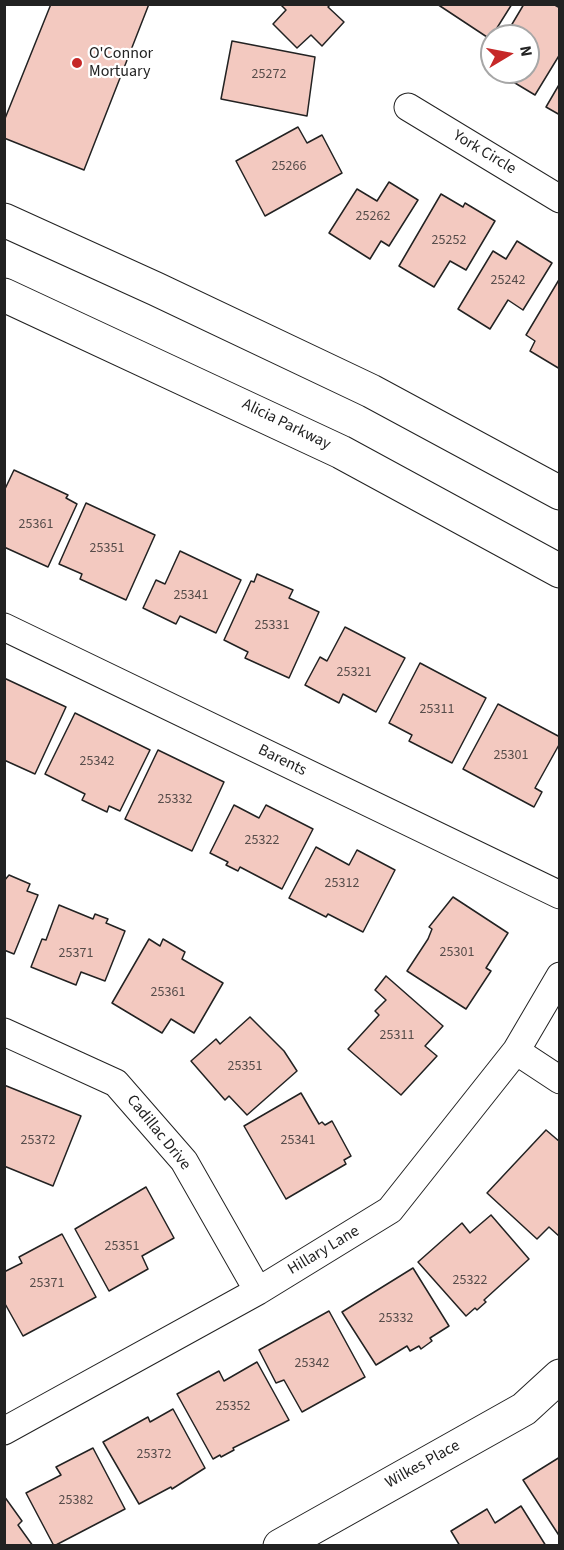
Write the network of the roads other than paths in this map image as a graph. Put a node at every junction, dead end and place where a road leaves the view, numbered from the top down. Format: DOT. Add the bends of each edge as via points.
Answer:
graph roads {
  1 [pos="408,107"];
  2 [pos="560,199"];
  3 [pos="4,220"];
  4 [pos="4,295"];
  5 [pos="560,493"];
  6 [pos="560,571"];
  7 [pos="4,627"];
  8 [pos="560,895"];
  9 [pos="560,976"];
  10 [pos="4,1032"];
  11 [pos="516,1051"];
  12 [pos="560,1080"];
  13 [pos="258,1291"];
  14 [pos="560,1376"];
  15 [pos="4,1431"];
  16 [pos="280,1545"];
  1 -- 2 [label="street, York Circle"];
  3 -- 5 [label="main road" via="371,392"];
  4 -- 6 [label="main road, Alicia Parkway" via="340,452"];
  7 -- 8 [label="street, Barents"];
  9 -- 11 [label="street, Hillary Lane"];
  10 -- 13 [label="street, Cadillac Drive" via="116,1083 184,1161"];
  11 -- 12 [label="street"];
  11 -- 13 [label="street, Hillary Lane" via="390,1210"];
  13 -- 15 [label="street, Hillary Lane"];
  14 -- 16 [label="main road, Wilkes Place" via="524,1409"];
}
